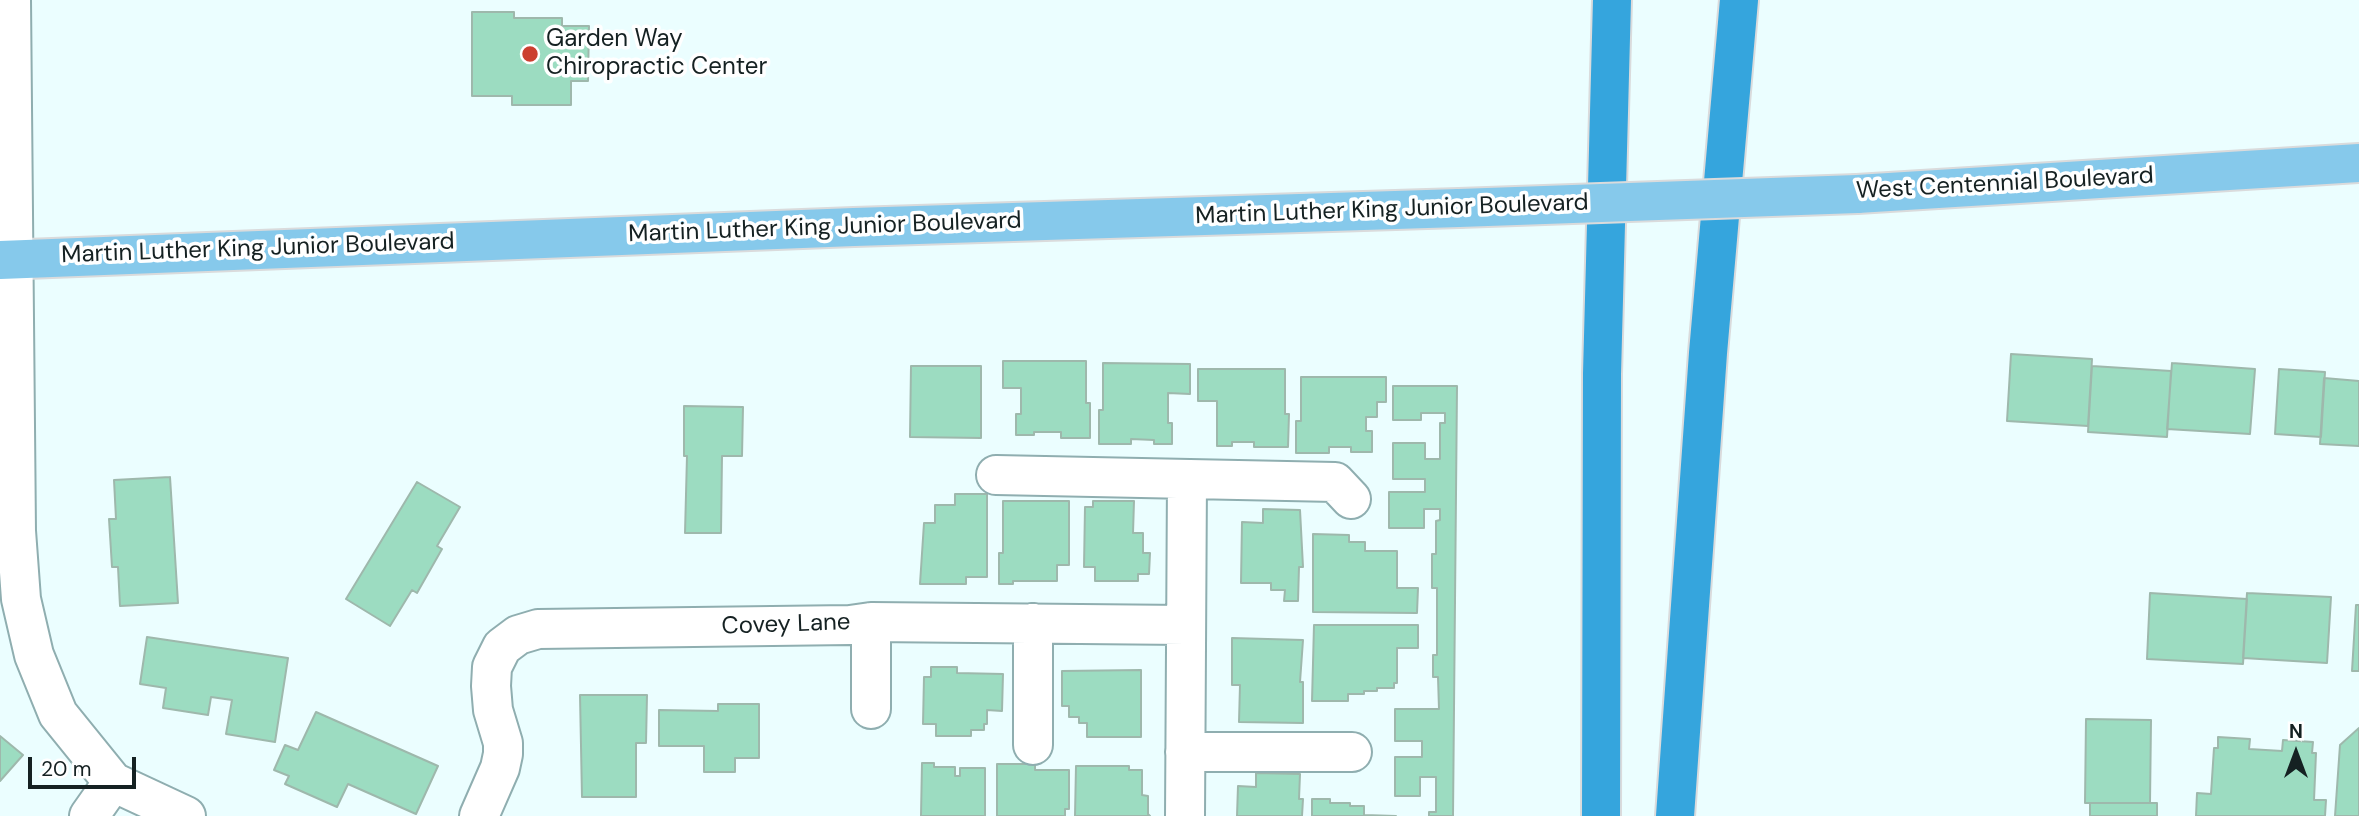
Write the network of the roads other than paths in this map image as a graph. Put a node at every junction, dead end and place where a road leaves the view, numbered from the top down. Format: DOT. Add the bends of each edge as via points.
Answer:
graph roads {
  1 [pos="10,0"];
  2 [pos="1612,0"];
  3 [pos="1739,0"];
  4 [pos="2359,163"];
  5 [pos="1650,201"];
  6 [pos="7,259"];
  7 [pos="996,475"];
  8 [pos="1186,479"];
  9 [pos="1352,499"];
  10 [pos="872,622"];
  11 [pos="1033,623"];
  12 [pos="1185,625"];
  13 [pos="872,709"];
  14 [pos="1033,745"];
  15 [pos="1185,752"];
  16 [pos="1352,752"];
  17 [pos="113,782"];
  18 [pos="89,816"];
  19 [pos="186,816"];
  20 [pos="479,816"];
  21 [pos="1185,816"];
  22 [pos="1601,816"];
  23 [pos="1675,816"];
  1 -- 6 [label="street"];
  2 -- 22 [label="highway" via="1602,374"];
  3 -- 23 [label="highway"];
  4 -- 5 [label="main road, West Centennial Boulevard, bridge" via="1857,194"];
  5 -- 6 [label="main road, Martin Luther King Junior Boulevard, bridge"];
  6 -- 17 [label="street" via="21,599 34,654 58,714"];
  7 -- 8 [label="street"];
  8 -- 9 [label="street" via="1335,482"];
  8 -- 12 [label="street"];
  10 -- 11 [label="street, Covey Lane"];
  10 -- 13 [label="street"];
  10 -- 20 [label="street, Covey Lane" via="538,629 518,635 502,647 492,667 493,710 503,754"];
  11 -- 12 [label="street, Covey Lane"];
  11 -- 14 [label="street"];
  12 -- 15 [label="street"];
  15 -- 16 [label="street"];
  15 -- 21 [label="street"];
  17 -- 18 [label="street"];
  17 -- 19 [label="street"];
}
